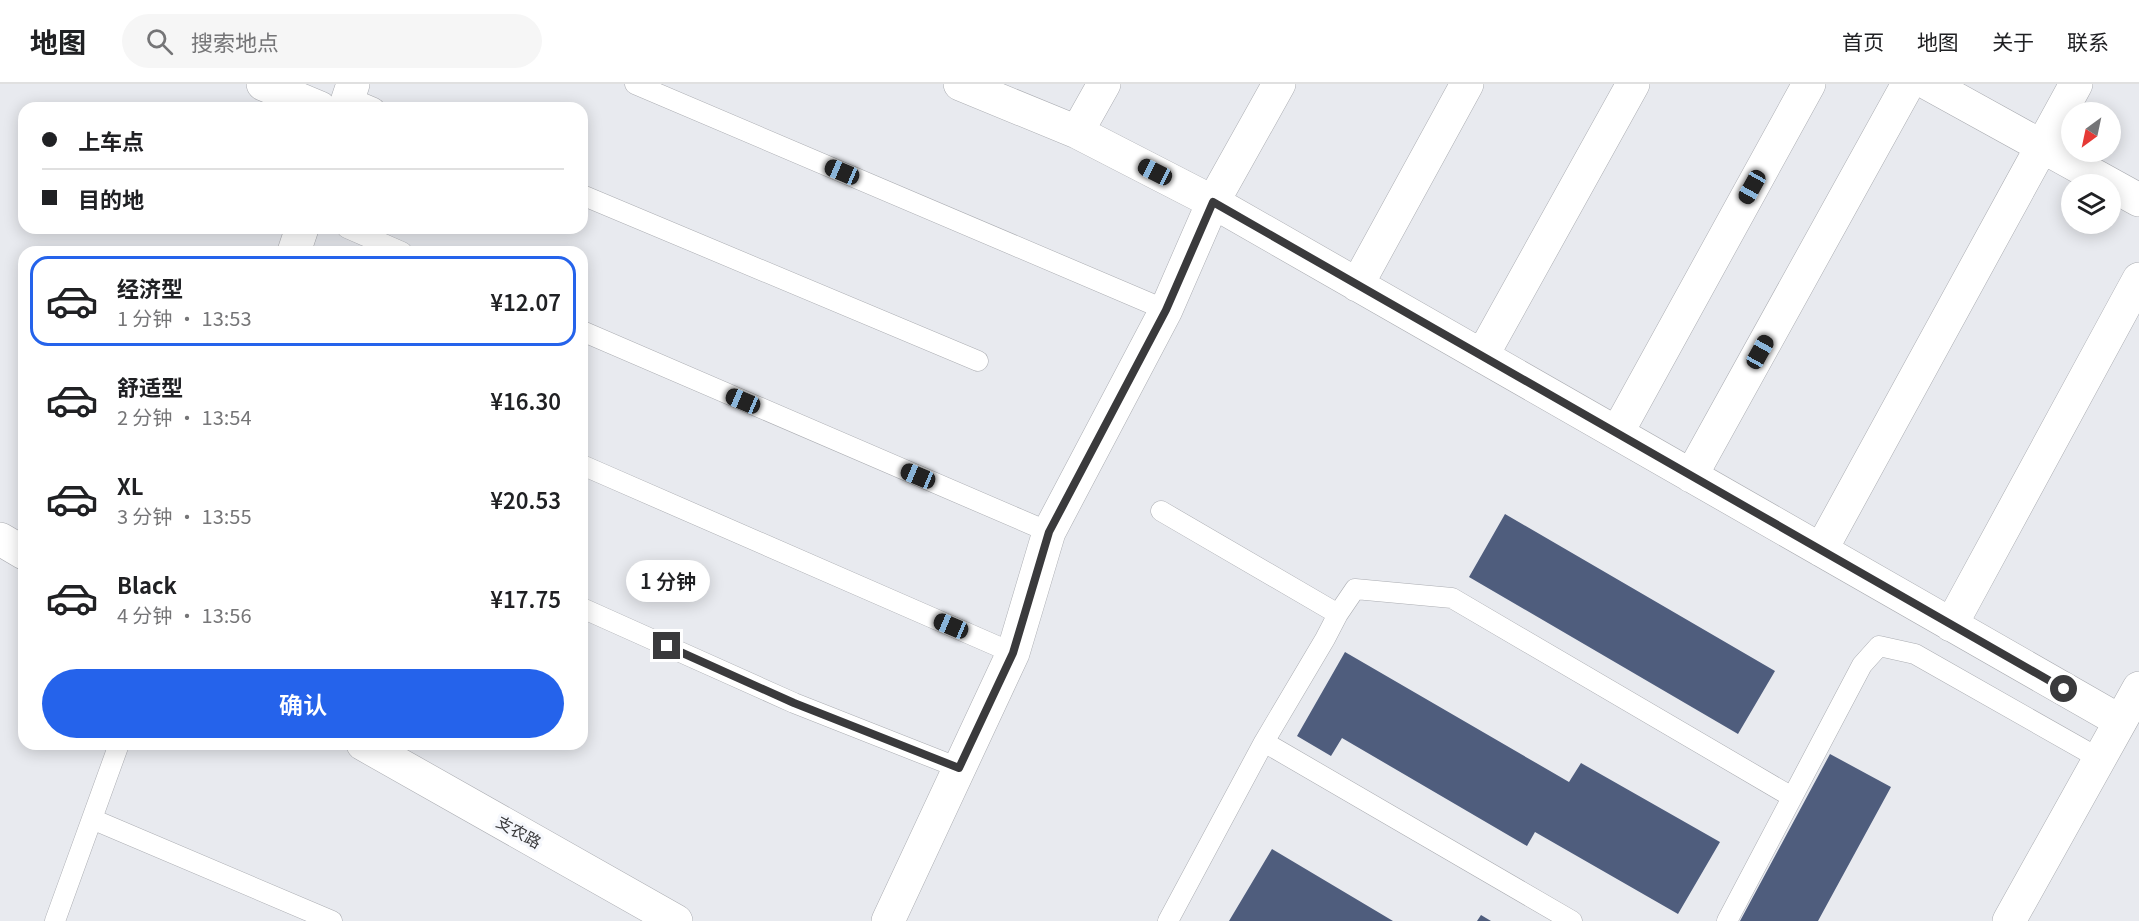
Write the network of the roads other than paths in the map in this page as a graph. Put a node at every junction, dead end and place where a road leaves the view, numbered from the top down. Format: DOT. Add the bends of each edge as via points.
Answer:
graph roads {
  1 [pos="263,84"];
  2 [pos="636,84"];
  3 [pos="960,84"];
  4 [pos="1104,84"];
  5 [pos="1279,84"];
  6 [pos="1467,84"];
  7 [pos="1633,84"];
  8 [pos="1809,84"];
  9 [pos="1908,84"];
  10 [pos="1929,84"];
  11 [pos="2076,84"];
  12 [pos="348,101"];
  13 [pos="1077,132"];
  14 [pos="2041,146"];
  15 [pos="588,198"];
  16 [pos="2139,200"];
  17 [pos="1213,202"];
  18 [pos="361,234"];
  19 [pos="388,246"];
  20 [pos="2139,279"];
  21 [pos="1357,285"];
  22 [pos="1166,310"];
  23 [pos="588,334"];
  24 [pos="1482,356"];
  25 [pos="978,361"];
  26 [pos="1617,433"];
  27 [pos="588,468"];
  28 [pos="1691,476"];
  29 [pos="1161,511"];
  30 [pos="1049,532"];
  31 [pos="0,539"];
  32 [pos="18,550"];
  33 [pos="1821,550"];
  34 [pos="588,611"];
  35 [pos="1338,614"];
  36 [pos="1951,625"];
  37 [pos="1013,653"];
  38 [pos="2139,688"];
  39 [pos="2120,722"];
  40 [pos="1264,742"];
  41 [pos="117,750"];
  42 [pos="374,750"];
  43 [pos="2100,759"];
  44 [pos="959,768"];
  45 [pos="1792,798"];
  46 [pos="92,819"];
  47 [pos="55,921"];
  48 [pos="332,921"];
  49 [pos="676,921"];
  50 [pos="888,921"];
  51 [pos="1168,921"];
  52 [pos="1572,921"];
  53 [pos="1727,921"];
  54 [pos="2009,921"];
  1 -- 12 [label="street"];
  2 -- 22 [label="lane"];
  3 -- 13 [label="street"];
  4 -- 13 [label="street"];
  5 -- 17 [label="street"];
  6 -- 21 [label="street"];
  7 -- 24 [label="street"];
  8 -- 26 [label="street"];
  9 -- 28 [label="street"];
  10 -- 14 [label="street"];
  11 -- 14 [label="street"];
  13 -- 17 [label="street"];
  14 -- 16 [label="street"];
  14 -- 33 [label="street"];
  15 -- 25 [label="lane"];
  17 -- 21 [label="street"];
  17 -- 22 [label="street"];
  18 -- 19 [label="lane"];
  20 -- 36 [label="street"];
  21 -- 24 [label="street"];
  22 -- 30 [label="street"];
  23 -- 30 [label="lane"];
  24 -- 26 [label="street"];
  26 -- 28 [label="street"];
  27 -- 37 [label="lane"];
  28 -- 33 [label="street"];
  29 -- 35 [label="lane"];
  30 -- 37 [label="street"];
  31 -- 32 [label="street"];
  33 -- 36 [label="street"];
  34 -- 44 [label="lane" via="794,703"];
  35 -- 40 [label="lane"];
  35 -- 45 [label="lane" via="1355,589 1452,598"];
  36 -- 39 [label="street"];
  37 -- 44 [label="street"];
  38 -- 39 [label="street"];
  39 -- 43 [label="street"];
  40 -- 51 [label="lane"];
  40 -- 52 [label="lane"];
  41 -- 46 [label="lane"];
  42 -- 49 [label="street, 支农路"];
  43 -- 45 [label="lane" via="1915,654 1879,646 1862,665"];
  43 -- 54 [label="street"];
  44 -- 50 [label="street"];
  45 -- 53 [label="lane"];
  46 -- 47 [label="lane"];
  46 -- 48 [label="lane"];
}
